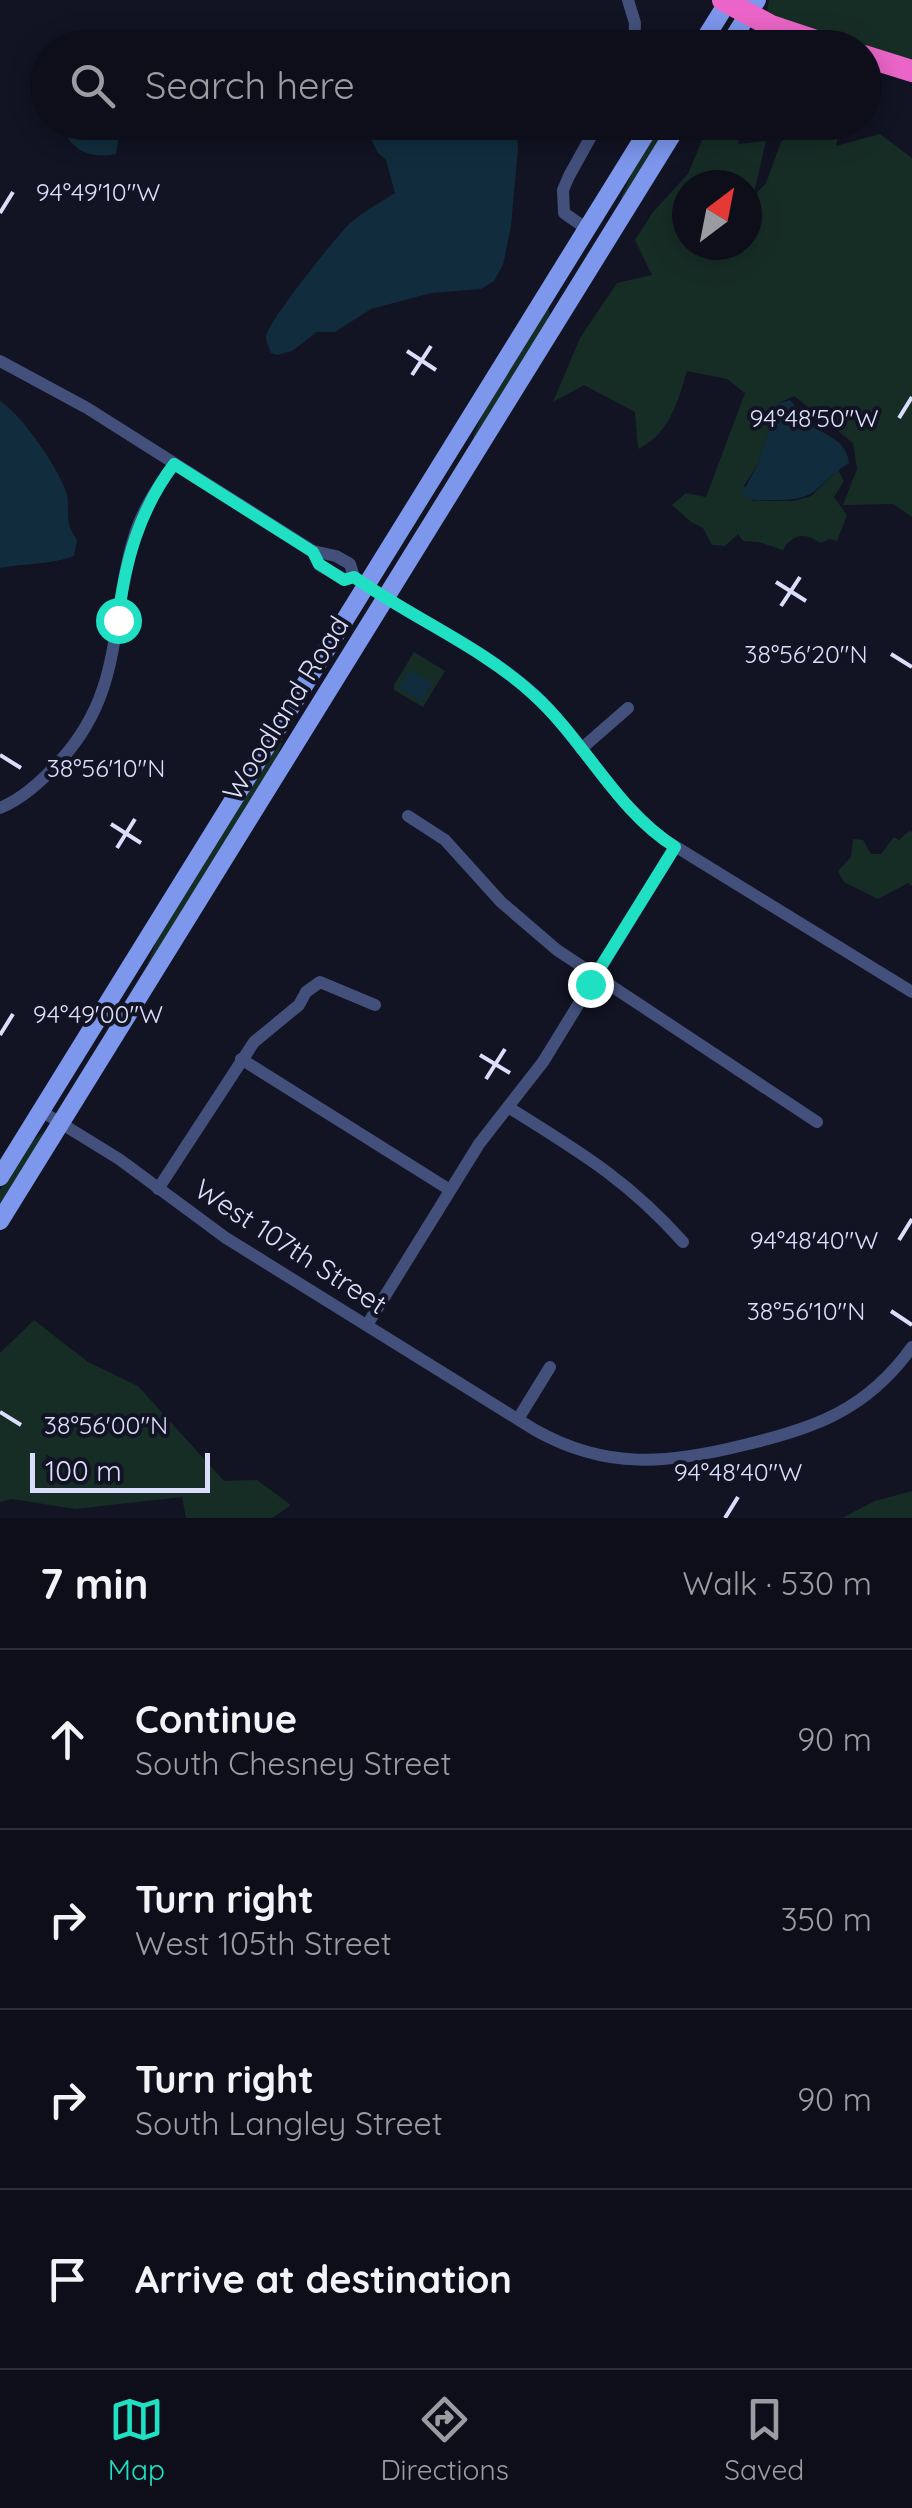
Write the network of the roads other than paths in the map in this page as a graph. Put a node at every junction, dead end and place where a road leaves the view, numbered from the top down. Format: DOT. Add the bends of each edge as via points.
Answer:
graph roads {
  1 [pos="628,0"];
  2 [pos="726,1"];
  3 [pos="752,8"];
  4 [pos="634,30"];
  5 [pos="710,30"];
  6 [pos="738,30"];
  7 [pos="783,30"];
  8 [pos="882,62"];
  9 [pos="912,72"];
  10 [pos="589,140"];
  11 [pos="642,140"];
  12 [pos="669,140"];
  13 [pos="587,229"];
  14 [pos="567,262"];
  15 [pos="569,303"];
  16 [pos="0,361"];
  17 [pos="174,464"];
  18 [pos="360,582"];
  19 [pos="386,598"];
  20 [pos="628,708"];
  21 [pos="581,749"];
  22 [pos="0,808"];
  23 [pos="408,816"];
  24 [pos="675,847"];
  25 [pos="596,974"];
  26 [pos="912,992"];
  27 [pos="376,1005"];
  28 [pos="241,1058"];
  29 [pos="508,1106"];
  30 [pos="41,1111"];
  31 [pos="817,1122"];
  32 [pos="60,1123"];
  33 [pos="0,1177"];
  34 [pos="158,1188"];
  35 [pos="450,1190"];
  36 [pos="0,1221"];
  37 [pos="683,1242"];
  38 [pos="367,1325"];
  39 [pos="912,1348"];
  40 [pos="550,1367"];
  41 [pos="518,1419"];
  1 -- 4 [label="street"];
  2 -- 3 [label="highway"];
  2 -- 5 [label="main road"];
  3 -- 6 [label="main road"];
  3 -- 7 [label="highway"];
  8 -- 9 [label="highway"];
  10 -- 13 [label="street" via="564,190 564,213"];
  11 -- 13 [label="main road, Woodland Road"];
  12 -- 15 [label="main road, Woodland Road"];
  13 -- 14 [label="main road, Woodland Road"];
  14 -- 15 [label="main road"];
  14 -- 18 [label="main road, Woodland Road"];
  15 -- 19 [label="main road, Woodland Road"];
  16 -- 17 [label="street"];
  17 -- 18 [label="street" via="313,552 350,564"];
  17 -- 22 [label="street" via="137,527 100,700 49,773"];
  18 -- 19 [label="street"];
  18 -- 30 [label="main road, Woodland Road"];
  19 -- 21 [label="street" via="519,682"];
  19 -- 32 [label="main road, Woodland Road"];
  20 -- 21 [label="street"];
  21 -- 24 [label="street" via="653,832"];
  23 -- 25 [label="street" via="445,840 536,933"];
  24 -- 25 [label="street"];
  24 -- 26 [label="street"];
  25 -- 29 [label="street"];
  25 -- 31 [label="street"];
  27 -- 28 [label="street" via="320,982"];
  28 -- 34 [label="street"];
  28 -- 35 [label="street"];
  29 -- 35 [label="street"];
  29 -- 37 [label="street" via="618,1178"];
  30 -- 32 [label="street, West 107th Street"];
  30 -- 33 [label="main road, Woodland Road"];
  32 -- 34 [label="street, West 107th Street"];
  32 -- 36 [label="main road, Woodland Road"];
  34 -- 38 [label="street, West 107th Street"];
  35 -- 38 [label="street"];
  38 -- 41 [label="street, West 107th Street"];
  39 -- 41 [label="street, West 107th Street" via="888,1377 840,1414 679,1460 613,1458 558,1441"];
  40 -- 41 [label="street"];
}
